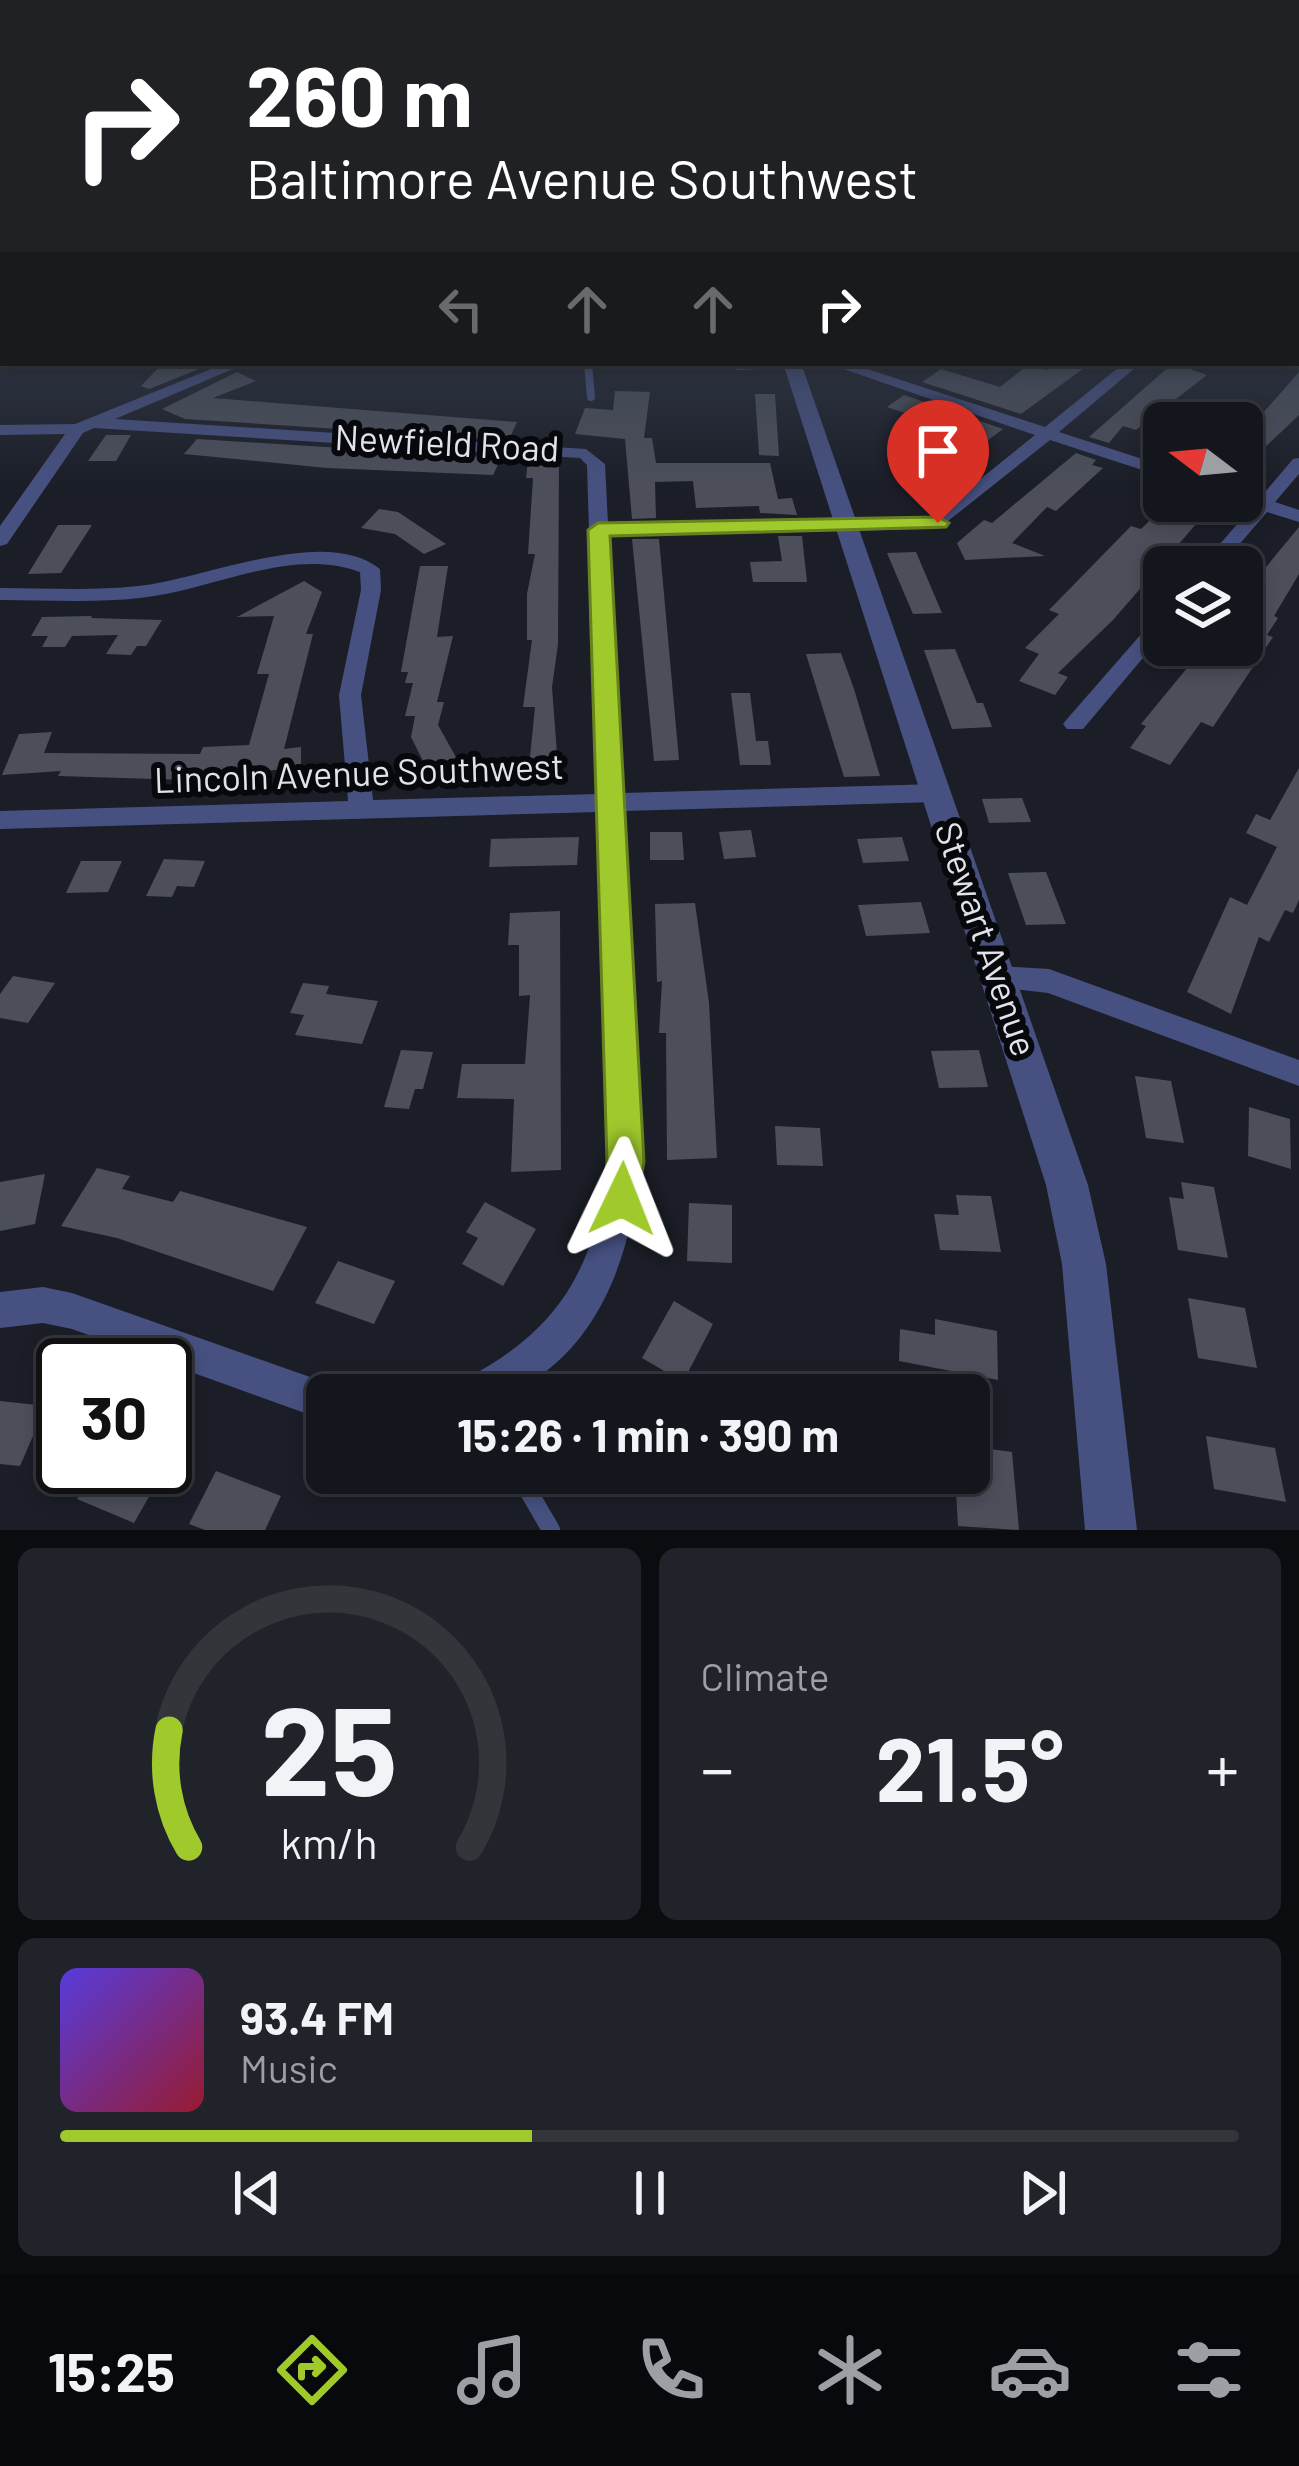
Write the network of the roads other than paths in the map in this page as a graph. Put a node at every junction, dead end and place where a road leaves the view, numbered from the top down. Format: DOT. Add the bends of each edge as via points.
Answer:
graph roads {
  1 [pos="232,366"];
  2 [pos="588,366"];
  3 [pos="793,366"];
  4 [pos="843,366"];
  5 [pos="1129,366"];
  6 [pos="591,397"];
  7 [pos="84,426"];
  8 [pos="0,430"];
  9 [pos="1046,433"];
  10 [pos="1299,463"];
  11 [pos="1143,465"];
  12 [pos="1263,505"];
  13 [pos="1299,516"];
  14 [pos="1248,522"];
  15 [pos="847,525"];
  16 [pos="598,530"];
  17 [pos="0,540"];
  18 [pos="1228,546"];
  19 [pos="0,594"];
  20 [pos="1143,645"];
  21 [pos="1076,724"];
  22 [pos="936,793"];
  23 [pos="610,802"];
  24 [pos="361,809"];
  25 [pos="0,820"];
  26 [pos="999,978"];
  27 [pos="1298,1070"];
  28 [pos="0,1310"];
  29 [pos="513,1374"];
  30 [pos="306,1394"];
  31 [pos="530,1494"];
  32 [pos="551,1530"];
  33 [pos="1111,1530"];
  1 -- 7 [label="street"];
  2 -- 6 [label="lane"];
  3 -- 15 [label="street, Stewart Avenue"];
  4 -- 9 [label="street"];
  5 -- 9 [label="street"];
  7 -- 8 [label="street"];
  7 -- 16 [label="street, Newfield Road" via="577,451 596,464"];
  7 -- 17 [label="street"];
  9 -- 11 [label="street"];
  9 -- 15 [label="street" via="938,523"];
  10 -- 12 [label="street"];
  12 -- 13 [label="street"];
  14 -- 18 [label="street"];
  15 -- 16 [label="street"];
  15 -- 22 [label="street, Stewart Avenue"];
  16 -- 23 [label="street, Newfield Road"];
  19 -- 24 [label="street" via="137,593 298,561 347,560 370,569 350,694"];
  20 -- 21 [label="street"];
  22 -- 23 [label="street, Lincoln Avenue Southwest"];
  22 -- 26 [label="street, Stewart Avenue"];
  23 -- 24 [label="street, Lincoln Avenue Southwest"];
  23 -- 29 [label="street, Newfield Road" via="625,1162 615,1239 556,1339"];
  24 -- 25 [label="street, Lincoln Avenue Southwest"];
  26 -- 27 [label="street" via="1049,981"];
  26 -- 33 [label="street, Stewart Avenue" via="1076,1221"];
  28 -- 30 [label="street" via="73,1311"];
  31 -- 32 [label="lane"];
}
